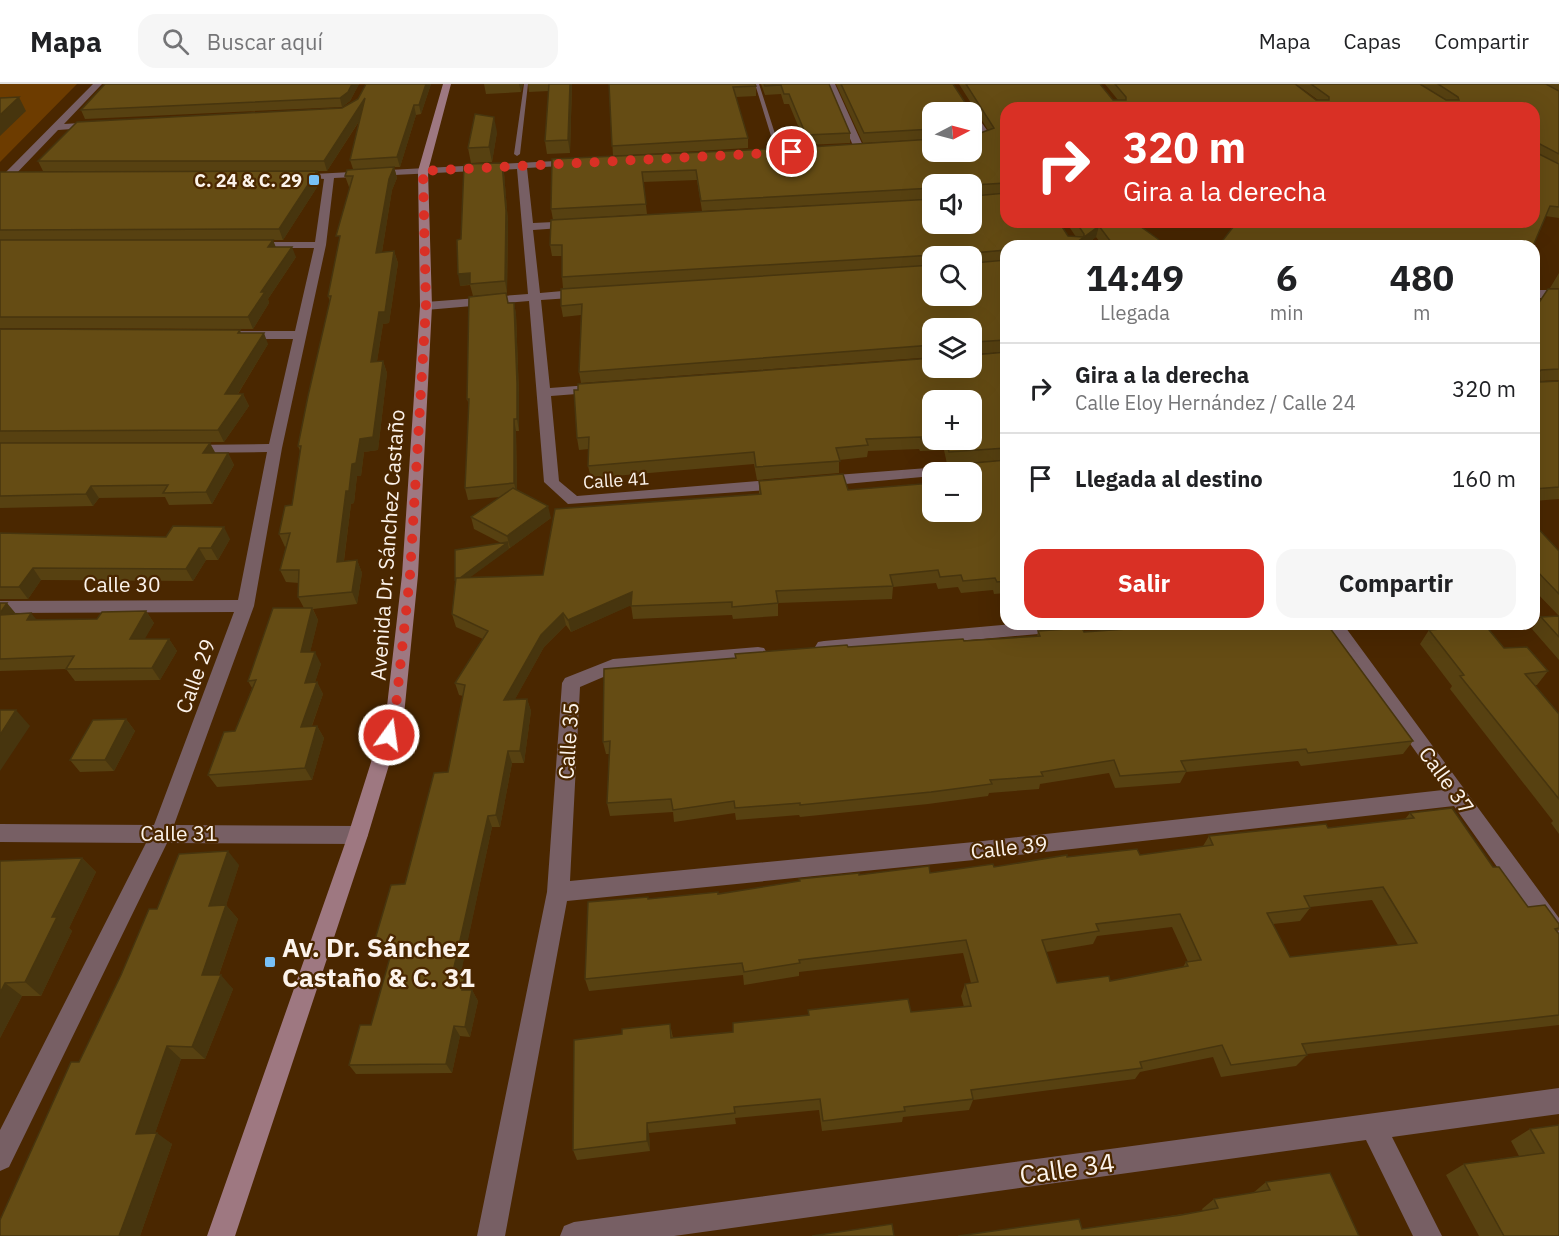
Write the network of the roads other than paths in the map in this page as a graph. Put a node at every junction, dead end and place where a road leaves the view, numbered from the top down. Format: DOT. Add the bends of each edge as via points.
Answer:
graph roads {
  1 [pos="98,84"];
  2 [pos="447,84"];
  3 [pos="526,84"];
  4 [pos="757,84"];
  5 [pos="831,84"];
  6 [pos="103,125"];
  7 [pos="57,127"];
  8 [pos="775,140"];
  9 [pos="847,149"];
  10 [pos="520,160"];
  11 [pos="592,162"];
  12 [pos="423,171"];
  13 [pos="4,176"];
  14 [pos="20,176"];
  15 [pos="305,176"];
  16 [pos="329,176"];
  17 [pos="586,224"];
  18 [pos="526,227"];
  19 [pos="237,245"];
  20 [pos="320,245"];
  21 [pos="603,292"];
  22 [pos="1540,294"];
  23 [pos="1559,294"];
  24 [pos="532,296"];
  25 [pos="426,306"];
  26 [pos="227,334"];
  27 [pos="299,335"];
  28 [pos="615,387"];
  29 [pos="544,392"];
  30 [pos="275,448"];
  31 [pos="167,449"];
  32 [pos="1000,466"];
  33 [pos="245,606"];
  34 [pos="0,607"];
  35 [pos="1015,630"];
  36 [pos="1338,630"];
  37 [pos="801,649"];
  38 [pos="777,651"];
  39 [pos="1459,797"];
  40 [pos="161,832"];
  41 [pos="0,833"];
  42 [pos="358,835"];
  43 [pos="558,892"];
  44 [pos="1559,936"];
  45 [pos="1559,1101"];
  46 [pos="1373,1126"];
  47 [pos="0,1158"];
  48 [pos="221,1236"];
  49 [pos="491,1236"];
  50 [pos="574,1236"];
  51 [pos="1428,1236"];
  1 -- 7 [label="street"];
  2 -- 12 [label="street, Avenida Dr. Sánchez Castaño"];
  3 -- 10 [label="lane"];
  4 -- 8 [label="lane"];
  5 -- 9 [label="street" via="864,148"];
  6 -- 7 [label="street"];
  7 -- 13 [label="street"];
  10 -- 11 [label="street"];
  10 -- 12 [label="street"];
  10 -- 18 [label="street, Calle 41"];
  12 -- 16 [label="street"];
  12 -- 25 [label="street, Avenida Dr. Sánchez Castaño"];
  13 -- 14 [label="street"];
  15 -- 16 [label="street"];
  16 -- 20 [label="street, Calle 29"];
  17 -- 18 [label="street"];
  18 -- 24 [label="street, Calle 41"];
  19 -- 20 [label="street"];
  20 -- 27 [label="street, Calle 29"];
  21 -- 24 [label="street"];
  22 -- 23 [label="street"];
  24 -- 25 [label="street"];
  24 -- 29 [label="street, Calle 41"];
  25 -- 42 [label="street, Avenida Dr. Sánchez Castaño" via="410,575 395,715"];
  26 -- 27 [label="street"];
  27 -- 30 [label="street, Calle 29"];
  28 -- 29 [label="street"];
  29 -- 32 [label="street, Calle 41" via="552,482 573,501"];
  30 -- 31 [label="street"];
  30 -- 33 [label="street, Calle 29"];
  33 -- 34 [label="street, Calle 30"];
  33 -- 40 [label="street, Calle 29"];
  35 -- 37 [label="street"];
  36 -- 39 [label="street, Calle 37"];
  38 -- 43 [label="street, Calle 35" via="613,666 571,683"];
  39 -- 43 [label="street, Calle 39"];
  39 -- 44 [label="street, Calle 37"];
  40 -- 41 [label="street, Calle 31"];
  40 -- 42 [label="street, Calle 31"];
  40 -- 47 [label="street, Calle 29"];
  42 -- 48 [label="street, Avenida Dr. Sánchez Castaño"];
  43 -- 49 [label="street, Calle 35"];
  45 -- 46 [label="street, Calle 34"];
  46 -- 50 [label="street, Calle 34"];
  46 -- 51 [label="street"];
}
